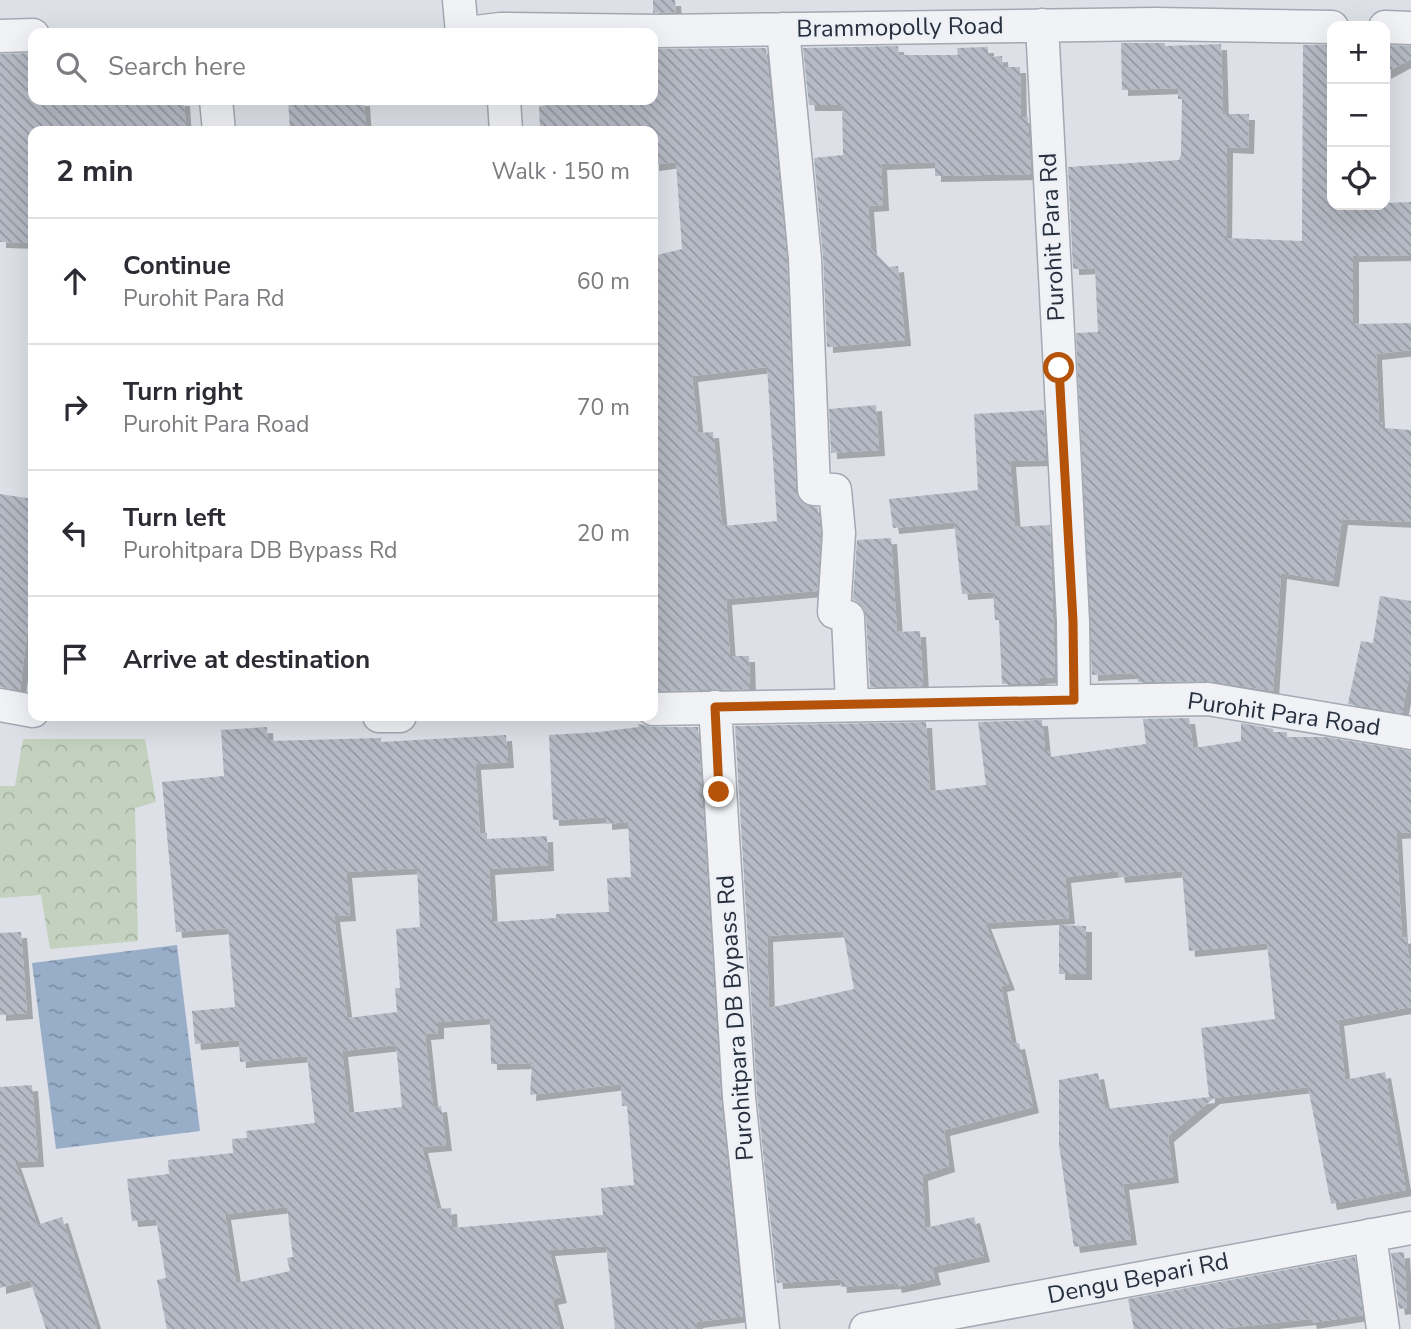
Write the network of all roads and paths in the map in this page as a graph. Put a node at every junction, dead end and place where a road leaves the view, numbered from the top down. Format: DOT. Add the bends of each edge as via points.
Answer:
graph roads {
  1 [pos="459,0"];
  2 [pos="1154,12"];
  3 [pos="916,14"];
  4 [pos="1042,25"];
  5 [pos="1327,27"];
  6 [pos="1390,27"];
  7 [pos="462,28"];
  8 [pos="1411,28"];
  9 [pos="783,29"];
  10 [pos="658,30"];
  11 [pos="28,35"];
  12 [pos="0,36"];
  13 [pos="216,105"];
  14 [pos="504,105"];
  15 [pos="219,126"];
  16 [pos="506,126"];
  17 [pos="1074,700"];
  18 [pos="852,703"];
  19 [pos="0,705"];
  20 [pos="715,707"];
  21 [pos="658,709"];
  22 [pos="28,710"];
  23 [pos="1411,733"];
  24 [pos="1411,1228"];
  25 [pos="1370,1235"];
  26 [pos="763,1329"];
  27 [pos="866,1329"];
  28 [pos="1383,1329"];
  1 -- 7 [label="street"];
  2 -- 4 [label="street, Brammopolly Road"];
  2 -- 5 [label="street, Brammopolly Road"];
  3 -- 4 [label="street, Brammopolly Road"];
  3 -- 9 [label="street, Brammopolly Road"];
  4 -- 17 [label="street, Purohit Para Rd"];
  6 -- 8 [label="street"];
  9 -- 10 [label="street, Brammopolly Road"];
  9 -- 18 [label="street" via="805,259 814,489 835,490 839,533 834,612 848,617"];
  11 -- 12 [label="street"];
  13 -- 15 [label="street"];
  14 -- 16 [label="street"];
  17 -- 18 [label="street, Purohit Para Road"];
  17 -- 23 [label="street, Purohit Para Road" via="1208,699"];
  18 -- 20 [label="street, Purohit Para Road"];
  19 -- 22 [label="street"];
  20 -- 21 [label="street, Purohit Para Road"];
  20 -- 26 [label="street, Purohitpara DB Bypass Rd" via="739,1097"];
  24 -- 25 [label="street, Dengu Bepari Rd"];
  25 -- 27 [label="street, Dengu Bepari Rd"];
  25 -- 28 [label="street"];
}
